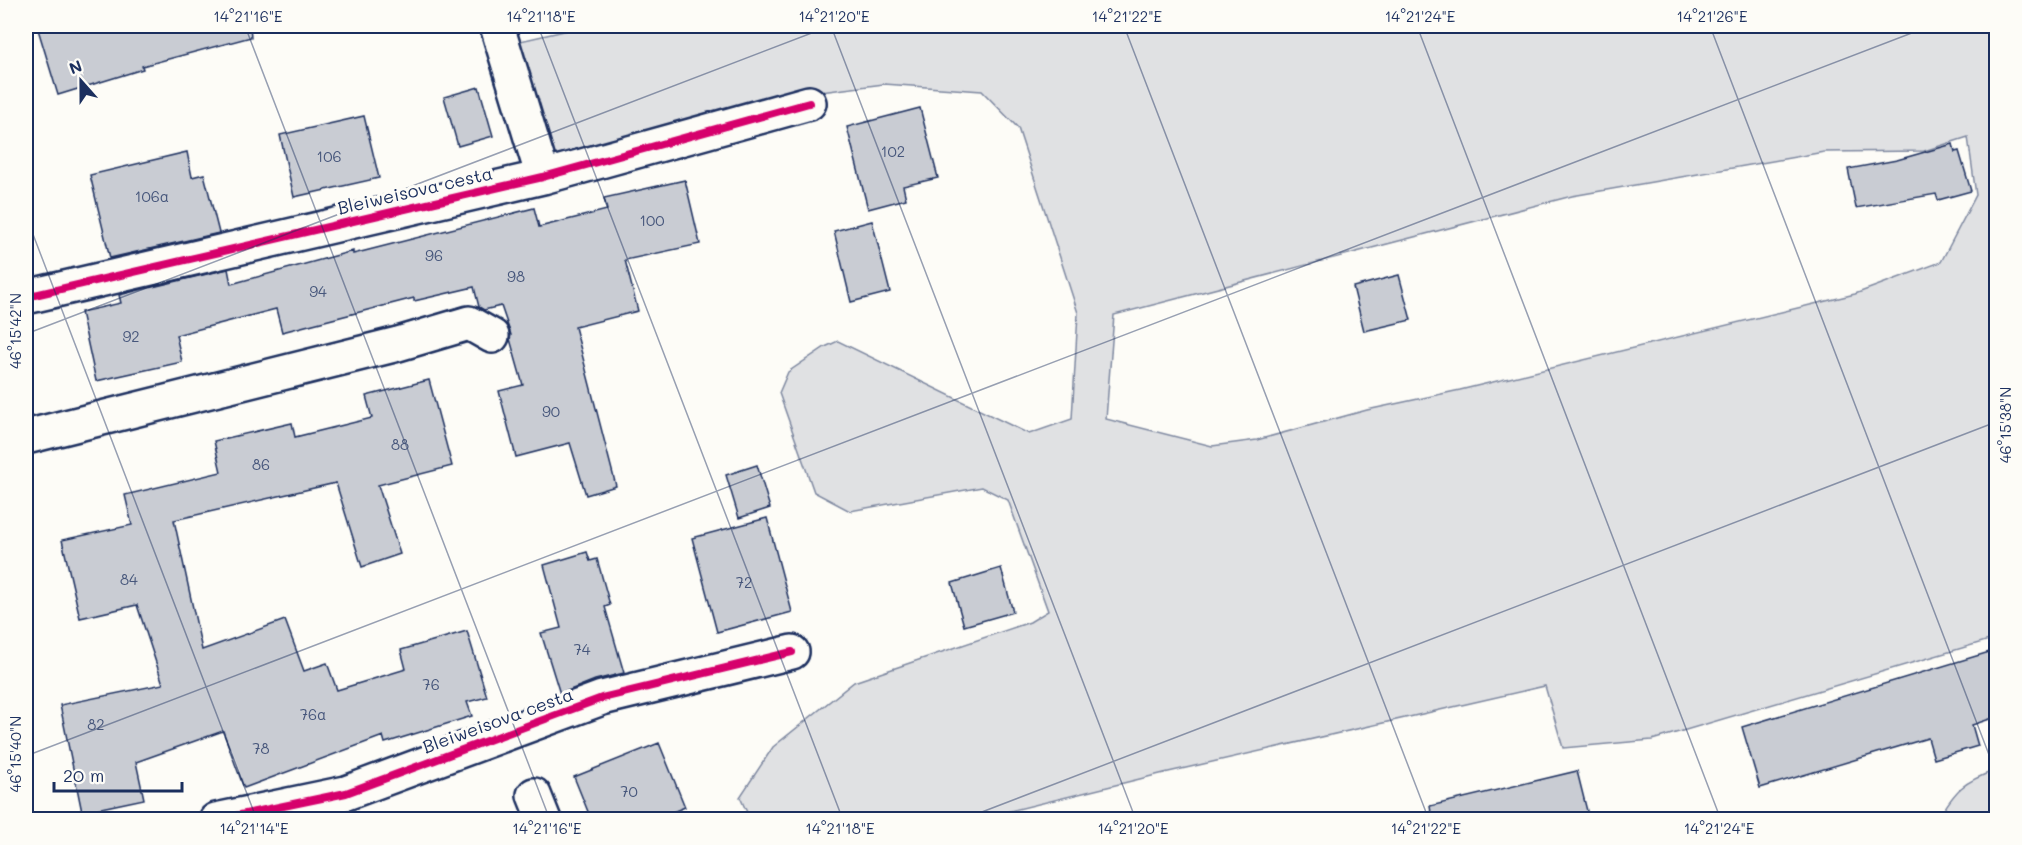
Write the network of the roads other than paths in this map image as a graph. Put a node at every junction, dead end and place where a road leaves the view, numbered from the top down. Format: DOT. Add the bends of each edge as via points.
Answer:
graph roads {
  1 [pos="497,26"];
  2 [pos="809,103"];
  3 [pos="543,177"];
  4 [pos="26,297"];
  5 [pos="492,336"];
  6 [pos="26,437"];
  7 [pos="792,652"];
  8 [pos="216,819"];
  1 -- 3 [label="street"];
  2 -- 3 [label="street, Bleiweisova cesta"];
  3 -- 4 [label="street, Bleiweisova cesta"];
  5 -- 6 [label="street" via="469,323"];
  7 -- 8 [label="street, Bleiweisova cesta" via="602,699 346,793"];
}
